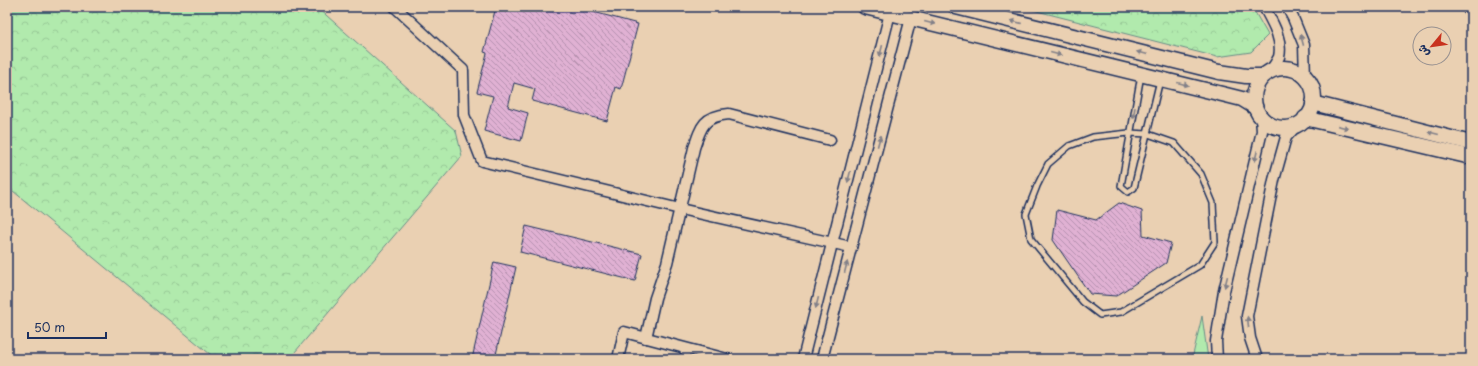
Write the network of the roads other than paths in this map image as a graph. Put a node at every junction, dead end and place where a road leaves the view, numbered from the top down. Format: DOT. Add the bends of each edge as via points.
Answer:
graph roads {
  1 [pos="395,7"];
  2 [pos="865,7"];
  3 [pos="956,7"];
  4 [pos="1264,7"];
  5 [pos="1287,7"];
  6 [pos="890,13"];
  7 [pos="911,18"];
  8 [pos="1267,73"];
  9 [pos="1142,74"];
  10 [pos="1305,77"];
  11 [pos="1160,79"];
  12 [pos="1313,103"];
  13 [pos="1258,112"];
  14 [pos="1302,121"];
  15 [pos="1131,133"];
  16 [pos="1148,134"];
  17 [pos="830,140"];
  18 [pos="1471,143"];
  19 [pos="1471,157"];
  20 [pos="680,208"];
  21 [pos="832,243"];
  22 [pos="851,247"];
  23 [pos="646,338"];
  24 [pos="679,347"];
  25 [pos="618,359"];
  26 [pos="690,359"];
  27 [pos="727,359"];
  28 [pos="803,359"];
  29 [pos="822,359"];
  30 [pos="1218,359"];
  31 [pos="1257,359"];
  1 -- 20 [label="street" via="463,70 464,114 482,161"];
  2 -- 6 [label="main road"];
  8 -- 3 [label="main road, one-way" via="1246,76 1219,72"];
  4 -- 8 [label="street" via="1278,34 1280,46 1278,58"];
  10 -- 5 [label="street, one-way" via="1304,45"];
  6 -- 7 [label="main road"];
  6 -- 21 [label="street, one-way"];
  7 -- 9 [label="main road, one-way"];
  22 -- 7 [label="street, one-way"];
  8 -- 10 [label="main road" via="1289,68"];
  8 -- 13 [label="main road" via="1257,83 1254,91"];
  9 -- 11 [label="main road"];
  9 -- 15 [label="lane, one-way"];
  10 -- 12 [label="main road" via="1312,89"];
  11 -- 13 [label="main road, one-way" via="1242,99"];
  11 -- 16 [label="lane"];
  12 -- 14 [label="main road"];
  18 -- 12 [label="main road, one-way"];
  13 -- 14 [label="main road" via="1269,124 1278,127 1288,127"];
  13 -- 30 [label="street, one-way" via="1262,131 1224,290 1216,341"];
  14 -- 19 [label="main road, one-way"];
  31 -- 14 [label="street, one-way" via="1250,338 1247,316 1274,180 1286,137"];
  15 -- 16 [label="lane"];
  15 -- 16 [label="lane" via="1121,186 1128,192 1134,188"];
  15 -- 16 [label="lane" via="1093,137 1069,146 1048,164 1026,214 1031,239 1083,302 1100,315 1121,312 1194,269 1200,265 1215,242 1213,203 1201,174 1174,144"];
  17 -- 20 [label="street" via="729,114 716,115 707,120 700,130"];
  20 -- 21 [label="street"];
  20 -- 23 [label="street"];
  21 -- 22 [label="street"];
  21 -- 28 [label="street, one-way"];
  29 -- 22 [label="street, one-way"];
  23 -- 24 [label="street"];
  23 -- 25 [label="street" via="624,332"];
  24 -- 26 [label="lane"];
  24 -- 27 [label="street"];
}
